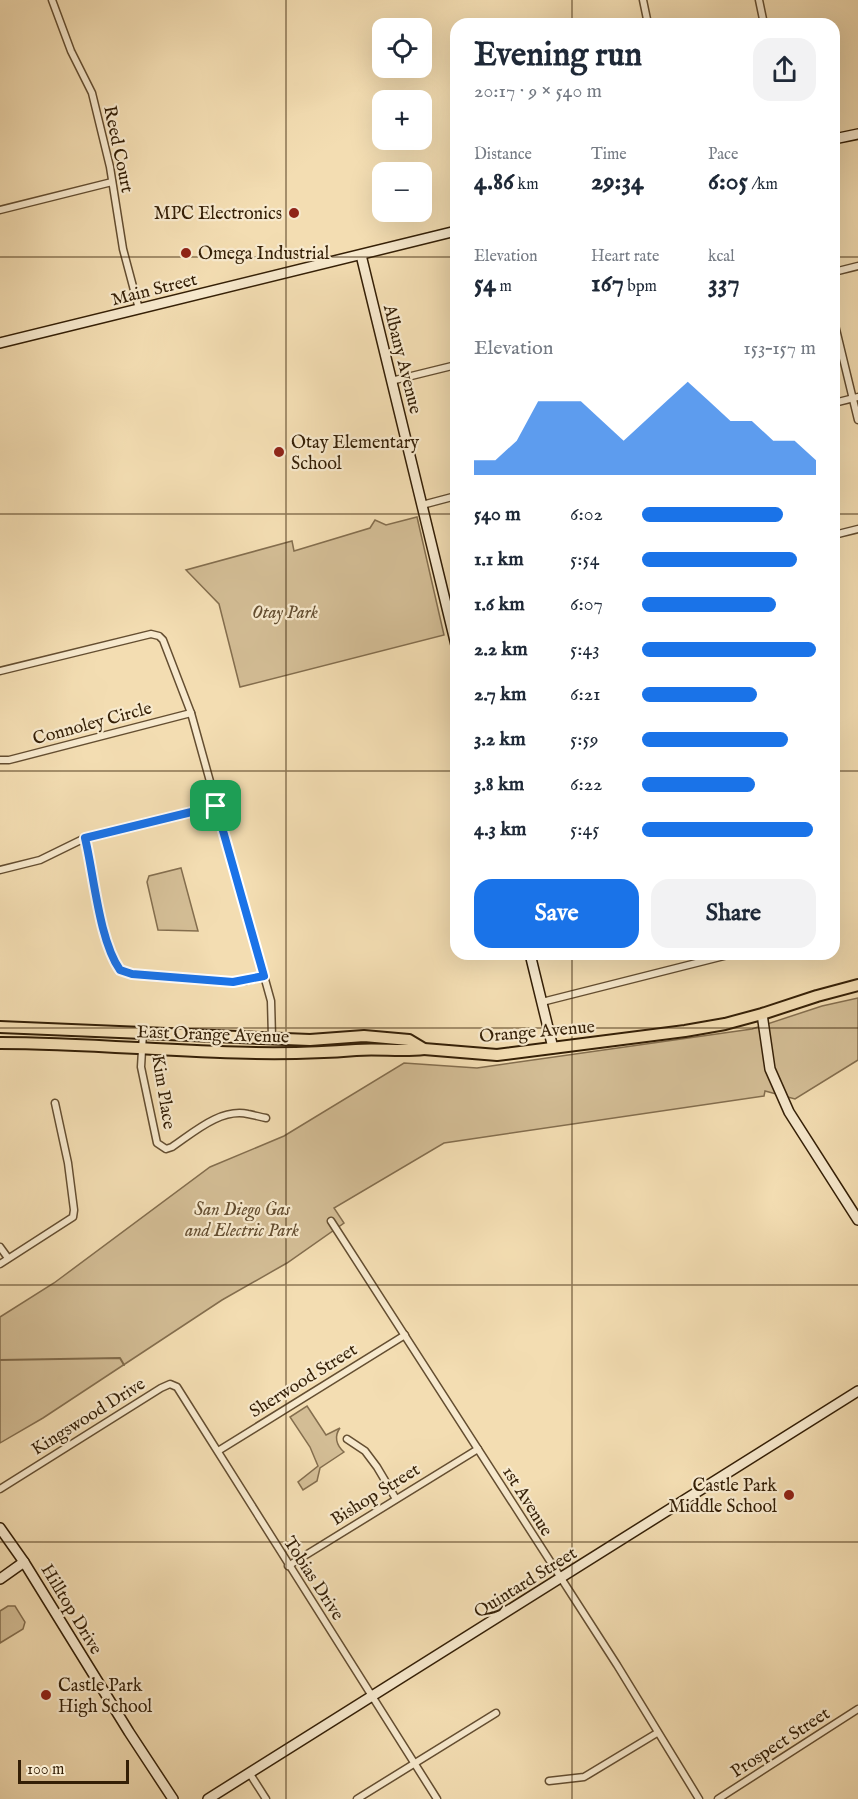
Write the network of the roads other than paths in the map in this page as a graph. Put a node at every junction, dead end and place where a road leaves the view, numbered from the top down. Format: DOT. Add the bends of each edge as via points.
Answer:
graph roads {
  1 [pos="52,0"];
  2 [pos="643,0"];
  3 [pos="759,0"];
  4 [pos="647,18"];
  5 [pos="763,18"];
  6 [pos="858,134"];
  7 [pos="840,138"];
  8 [pos="112,182"];
  9 [pos="0,210"];
  10 [pos="450,233"];
  11 [pos="361,255"];
  12 [pos="858,266"];
  13 [pos="840,270"];
  14 [pos="139,309"];
  15 [pos="840,342"];
  16 [pos="0,343"];
  17 [pos="450,366"];
  18 [pos="391,381"];
  19 [pos="856,398"];
  20 [pos="840,402"];
  21 [pos="858,420"];
  22 [pos="450,498"];
  23 [pos="422,505"];
  24 [pos="858,529"];
  25 [pos="840,534"];
  26 [pos="450,614"];
  27 [pos="0,671"];
  28 [pos="191,713"];
  29 [pos="0,760"];
  30 [pos="216,806"];
  31 [pos="85,838"];
  32 [pos="0,870"];
  33 [pos="532,960"];
  34 [pos="708,960"];
  35 [pos="264,976"];
  36 [pos="858,985"];
  37 [pos="542,1002"];
  38 [pos="762,1014"];
  39 [pos="0,1028"];
  40 [pos="143,1032"];
  41 [pos="272,1037"];
  42 [pos="0,1043"];
  43 [pos="142,1048"];
  44 [pos="553,1048"];
  45 [pos="424,1049"];
  46 [pos="271,1054"];
  47 [pos="55,1103"];
  48 [pos="266,1118"];
  49 [pos="858,1220"];
  50 [pos="331,1221"];
  51 [pos="0,1247"];
  52 [pos="8,1258"];
  53 [pos="0,1264"];
  54 [pos="405,1335"];
  55 [pos="161,1388"];
  56 [pos="858,1391"];
  57 [pos="347,1439"];
  58 [pos="478,1449"];
  59 [pos="218,1451"];
  60 [pos="0,1489"];
  61 [pos="396,1499"];
  62 [pos="0,1528"];
  63 [pos="24,1562"];
  64 [pos="288,1566"];
  65 [pos="0,1579"];
  66 [pos="560,1580"];
  67 [pos="372,1696"];
  68 [pos="858,1709"];
  69 [pos="496,1713"];
  70 [pos="657,1732"];
  71 [pos="414,1763"];
  72 [pos="250,1774"];
  73 [pos="549,1781"];
  74 [pos="173,1799"];
  75 [pos="208,1799"];
  76 [pos="266,1799"];
  77 [pos="357,1799"];
  78 [pos="437,1799"];
  79 [pos="699,1799"];
  80 [pos="717,1799"];
  1 -- 8 [label="street, Reed Court" via="92,93"];
  2 -- 4 [label="street"];
  3 -- 5 [label="street"];
  6 -- 7 [label="street"];
  8 -- 9 [label="street"];
  8 -- 14 [label="street, Reed Court" via="123,249"];
  10 -- 11 [label="street, Main Street"];
  11 -- 14 [label="street, Main Street"];
  11 -- 18 [label="street, Albany Avenue"];
  12 -- 13 [label="street"];
  14 -- 16 [label="street, Main Street"];
  15 -- 19 [label="street"];
  17 -- 18 [label="street"];
  18 -- 23 [label="street, Albany Avenue"];
  19 -- 20 [label="street"];
  19 -- 21 [label="street"];
  22 -- 23 [label="street"];
  23 -- 26 [label="street, Albany Avenue"];
  24 -- 25 [label="street"];
  27 -- 28 [label="street" via="151,634 159,636 166,646"];
  28 -- 29 [label="street, Connoley Circle"];
  28 -- 30 [label="street"];
  30 -- 31 [label="street"];
  30 -- 35 [label="street"];
  31 -- 32 [label="street" via="40,860"];
  31 -- 35 [label="street" via="105,934 120,970 233,982"];
  33 -- 37 [label="street"];
  34 -- 37 [label="street"];
  35 -- 41 [label="street" via="271,1001"];
  36 -- 38 [label="main road, Orange Avenue"];
  37 -- 44 [label="street"];
  38 -- 44 [label="main road, Orange Avenue" via="685,1031"];
  38 -- 49 [label="street" via="770,1069 789,1112"];
  39 -- 40 [label="main road, Orange Avenue"];
  40 -- 41 [label="main road, Orange Avenue"];
  40 -- 43 [label="street, Kim Place"];
  41 -- 45 [label="main road, Orange Avenue" via="310,1040 364,1036 410,1040"];
  41 -- 46 [label="main road"];
  42 -- 43 [label="main road, East Orange Avenue"];
  43 -- 46 [label="main road, East Orange Avenue"];
  43 -- 48 [label="street, Kim Place" via="141,1067 157,1143 166,1149 213,1120 246,1113"];
  44 -- 45 [label="main road, Orange Avenue" via="497,1055"];
  45 -- 46 [label="main road, East Orange Avenue"];
  47 -- 52 [label="street" via="68,1163 73,1216"];
  50 -- 54 [label="street, 1st Avenue"];
  51 -- 52 [label="street"];
  52 -- 53 [label="street"];
  54 -- 58 [label="street, 1st Avenue"];
  54 -- 59 [label="street, Sherwood Street"];
  55 -- 59 [label="street, Tobias Drive" via="170,1384 177,1387"];
  55 -- 60 [label="street, Kingswood Drive"];
  56 -- 66 [label="street, Quintard Street"];
  57 -- 61 [label="street" via="365,1450"];
  58 -- 61 [label="street, Bishop Street"];
  58 -- 66 [label="street, 1st Avenue"];
  59 -- 64 [label="street, Tobias Drive"];
  61 -- 64 [label="street, Bishop Street"];
  62 -- 63 [label="street, Hilltop Drive"];
  63 -- 65 [label="street"];
  63 -- 74 [label="street, Hilltop Drive"];
  64 -- 67 [label="street, Tobias Drive"];
  66 -- 67 [label="street, Quintard Street"];
  66 -- 70 [label="street, 1st Avenue"];
  67 -- 71 [label="street, Tobias Drive"];
  67 -- 72 [label="street, Quintard Street"];
  68 -- 80 [label="street, Prospect Street"];
  69 -- 71 [label="street"];
  70 -- 73 [label="street" via="584,1777"];
  70 -- 79 [label="street, 1st Avenue"];
  71 -- 77 [label="street"];
  71 -- 78 [label="street, Tobias Drive"];
  72 -- 75 [label="street, Quintard Street"];
  72 -- 76 [label="street"];
}
